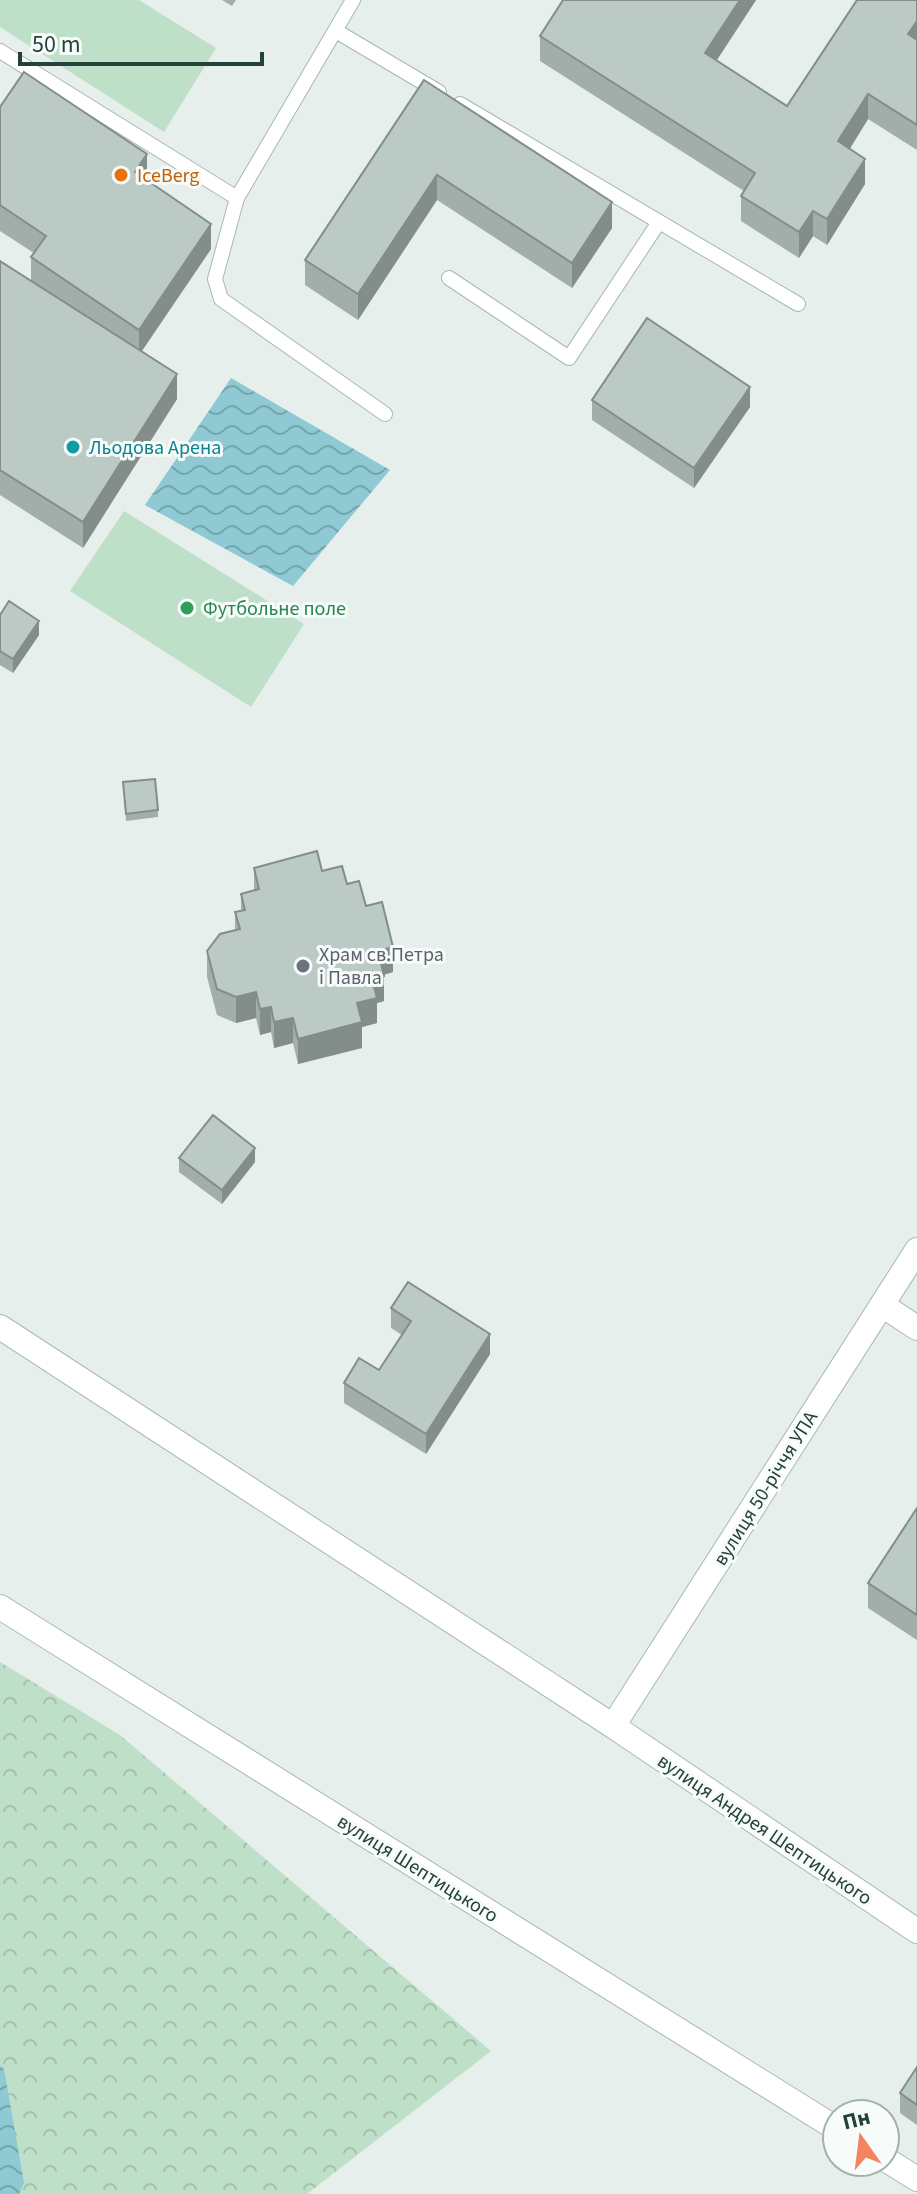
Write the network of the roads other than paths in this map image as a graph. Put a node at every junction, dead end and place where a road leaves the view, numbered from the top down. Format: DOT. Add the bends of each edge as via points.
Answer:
graph roads {
  1 [pos="353,0"];
  2 [pos="336,31"];
  3 [pos="0,51"];
  4 [pos="237,198"];
  5 [pos="659,222"];
  6 [pos="449,278"];
  7 [pos="798,304"];
  8 [pos="385,414"];
  9 [pos="917,1250"];
  10 [pos="882,1305"];
  11 [pos="0,1327"];
  12 [pos="917,1328"];
  13 [pos="0,1607"];
  14 [pos="613,1726"];
  15 [pos="917,1931"];
  16 [pos="821,2119"];
  1 -- 2 [label="lane"];
  2 -- 4 [label="lane"];
  2 -- 5 [label="lane"];
  3 -- 4 [label="lane"];
  4 -- 8 [label="lane" via="215,279 221,299"];
  5 -- 6 [label="lane" via="569,358"];
  5 -- 7 [label="lane"];
  9 -- 10 [label="street, вулиця 50-річчя УПА"];
  10 -- 12 [label="street"];
  10 -- 14 [label="street, вулиця 50-річчя УПА"];
  11 -- 14 [label="street, вулиця Андрея Шептицького"];
  13 -- 16 [label="street, вулиця Шептицького"];
  14 -- 15 [label="street, вулиця Андрея Шептицького"];
}
